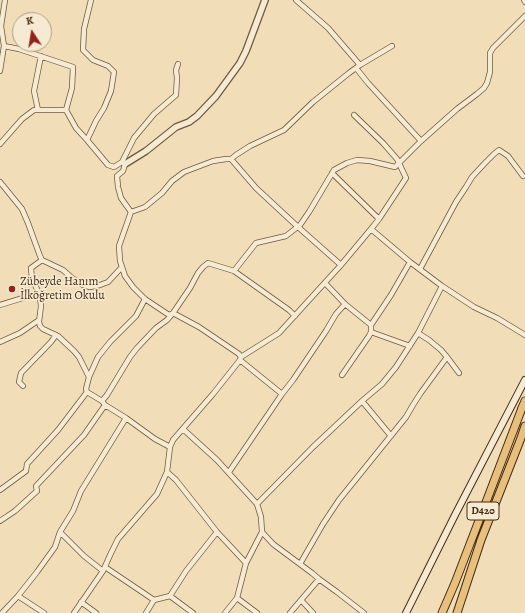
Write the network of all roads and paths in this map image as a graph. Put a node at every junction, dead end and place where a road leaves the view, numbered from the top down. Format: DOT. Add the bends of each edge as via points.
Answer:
graph roads {
  1 [pos="5,0"];
  2 [pos="91,0"];
  3 [pos="265,0"];
  4 [pos="296,0"];
  5 [pos="525,16"];
  6 [pos="1,26"];
  7 [pos="4,46"];
  8 [pos="392,46"];
  9 [pos="41,56"];
  10 [pos="178,64"];
  11 [pos="358,67"];
  12 [pos="0,71"];
  13 [pos="38,110"];
  14 [pos="66,110"];
  15 [pos="354,115"];
  16 [pos="87,140"];
  17 [pos="421,141"];
  18 [pos="0,144"];
  19 [pos="231,159"];
  20 [pos="123,163"];
  21 [pos="399,163"];
  22 [pos="332,173"];
  23 [pos="523,176"];
  24 [pos="0,182"];
  25 [pos="131,212"];
  26 [pos="379,220"];
  27 [pos="298,227"];
  28 [pos="371,229"];
  29 [pos="42,260"];
  30 [pos="410,262"];
  31 [pos="342,265"];
  32 [pos="122,267"];
  33 [pos="420,269"];
  34 [pos="234,271"];
  35 [pos="325,283"];
  36 [pos="442,286"];
  37 [pos="39,293"];
  38 [pos="145,299"];
  39 [pos="345,304"];
  40 [pos="0,305"];
  41 [pos="173,314"];
  42 [pos="295,316"];
  43 [pos="39,320"];
  44 [pos="371,325"];
  45 [pos="371,332"];
  46 [pos="418,333"];
  47 [pos="56,335"];
  48 [pos="525,335"];
  49 [pos="0,342"];
  50 [pos="410,346"];
  51 [pos="447,357"];
  52 [pos="241,358"];
  53 [pos="459,373"];
  54 [pos="342,375"];
  55 [pos="89,377"];
  56 [pos="525,380"];
  57 [pos="23,386"];
  58 [pos="87,392"];
  59 [pos="282,394"];
  60 [pos="102,401"];
  61 [pos="362,401"];
  62 [pos="524,404"];
  63 [pos="105,405"];
  64 [pos="126,418"];
  65 [pos="525,426"];
  66 [pos="184,429"];
  67 [pos="391,436"];
  68 [pos="170,447"];
  69 [pos="167,472"];
  70 [pos="229,472"];
  71 [pos="0,490"];
  72 [pos="257,504"];
  73 [pos="0,520"];
  74 [pos="60,532"];
  75 [pos="217,532"];
  76 [pos="262,532"];
  77 [pos="246,563"];
  78 [pos="300,564"];
  79 [pos="104,569"];
  80 [pos="319,579"];
  81 [pos="18,596"];
  82 [pos="170,596"];
  83 [pos="237,598"];
  84 [pos="154,600"];
  85 [pos="301,600"];
  86 [pos="81,602"];
  87 [pos="311,612"];
  88 [pos="2,613"];
  89 [pos="44,613"];
  90 [pos="74,613"];
  91 [pos="96,613"];
  92 [pos="146,613"];
  93 [pos="193,613"];
  94 [pos="225,613"];
  95 [pos="257,613"];
  96 [pos="290,613"];
  97 [pos="364,613"];
  98 [pos="406,613"];
  99 [pos="442,613"];
  100 [pos="457,613"];
  1 -- 6 [label="street"];
  2 -- 16 [label="street" via="84,29 83,50 93,60 108,66 114,72 111,92"];
  3 -- 20 [label="street" via="240,63 216,96 189,122 176,127 146,151"];
  4 -- 11 [label="street" via="328,28"];
  5 -- 17 [label="street" via="490,53 490,72 484,88"];
  6 -- 7 [label="street"];
  7 -- 9 [label="street"];
  7 -- 12 [label="street"];
  8 -- 11 [label="street"];
  9 -- 13 [label="street" via="34,90"];
  9 -- 14 [label="street" via="72,66 72,88"];
  10 -- 20 [label="street" via="176,95 154,114 134,138"];
  11 -- 17 [label="street" via="368,84"];
  11 -- 19 [label="street" via="313,102 284,130 250,146"];
  13 -- 14 [label="street"];
  13 -- 18 [label="street" via="22,119"];
  14 -- 16 [label="street" via="76,128"];
  15 -- 21 [label="street" via="383,143"];
  16 -- 20 [label="street" via="108,165 114,167"];
  17 -- 21 [label="street"];
  19 -- 25 [label="street" via="226,158 184,172 145,207"];
  19 -- 27 [label="street" via="256,188"];
  20 -- 25 [label="street" via="123,172 118,176 118,187 121,198"];
  21 -- 22 [label="street" via="395,167 356,160"];
  21 -- 26 [label="street" via="406,178"];
  22 -- 26 [label="street"];
  22 -- 27 [label="street"];
  23 -- 33 [label="street" via="508,156 499,150 494,154 472,177 462,192"];
  24 -- 29 [label="street" via="22,209"];
  25 -- 32 [label="street" via="119,246"];
  26 -- 28 [label="street"];
  27 -- 31 [label="street"];
  27 -- 34 [label="street" via="286,236 256,243"];
  28 -- 30 [label="street"];
  28 -- 31 [label="street"];
  29 -- 32 [label="street" via="90,287 108,282"];
  29 -- 37 [label="street" via="31,268 32,279"];
  30 -- 33 [label="street"];
  30 -- 44 [label="street"];
  31 -- 35 [label="street"];
  32 -- 38 [label="street" via="125,276"];
  33 -- 36 [label="street"];
  34 -- 41 [label="street" via="208,263 198,273"];
  34 -- 42 [label="street"];
  35 -- 39 [label="street"];
  35 -- 42 [label="street"];
  36 -- 46 [label="street"];
  36 -- 48 [label="street"];
  37 -- 40 [label="street"];
  37 -- 43 [label="street"];
  38 -- 41 [label="street" via="169,315"];
  38 -- 55 [label="street" via="136,316 98,357"];
  39 -- 44 [label="street"];
  39 -- 59 [label="street"];
  41 -- 52 [label="street" via="199,327 239,354"];
  41 -- 60 [label="street" via="141,343"];
  42 -- 52 [label="street" via="279,332"];
  43 -- 47 [label="street" via="43,329"];
  43 -- 49 [label="street"];
  44 -- 45 [label="street"];
  45 -- 50 [label="street"];
  45 -- 54 [label="street"];
  46 -- 50 [label="street"];
  46 -- 51 [label="street"];
  47 -- 55 [label="street" via="79,357"];
  47 -- 57 [label="street" via="21,373 19,382"];
  50 -- 61 [label="street" via="382,384"];
  51 -- 53 [label="street"];
  51 -- 67 [label="street"];
  52 -- 59 [label="street"];
  52 -- 66 [label="street"];
  55 -- 58 [label="street"];
  56 -- 98 [label="main road"];
  58 -- 60 [label="street"];
  58 -- 71 [label="street" via="58,430 27,464 26,471"];
  59 -- 70 [label="street"];
  60 -- 63 [label="street"];
  61 -- 67 [label="street"];
  61 -- 72 [label="street"];
  62 -- 99 [label="main road, D420"];
  63 -- 64 [label="street"];
  63 -- 73 [label="street" via="84,435 36,486 37,491 15,511"];
  64 -- 68 [label="street"];
  64 -- 74 [label="street" via="81,491 69,519"];
  65 -- 100 [label="main road" via="481,540"];
  66 -- 68 [label="street"];
  66 -- 70 [label="street"];
  67 -- 78 [label="street" via="339,500"];
  68 -- 69 [label="street"];
  69 -- 75 [label="street"];
  69 -- 79 [label="street" via="157,494 118,539"];
  70 -- 72 [label="street"];
  72 -- 76 [label="street"];
  74 -- 79 [label="street" via="84,556"];
  74 -- 81 [label="street" via="55,547"];
  75 -- 77 [label="street"];
  75 -- 82 [label="street"];
  76 -- 77 [label="street"];
  76 -- 78 [label="street" via="273,544"];
  77 -- 83 [label="street"];
  78 -- 80 [label="street"];
  79 -- 84 [label="street"];
  79 -- 86 [label="street"];
  80 -- 85 [label="street"];
  80 -- 97 [label="street"];
  81 -- 88 [label="street"];
  81 -- 89 [label="street"];
  82 -- 84 [label="street"];
  82 -- 93 [label="street"];
  83 -- 94 [label="street"];
  83 -- 95 [label="street"];
  84 -- 92 [label="street"];
  85 -- 87 [label="street"];
  85 -- 96 [label="street"];
  86 -- 90 [label="street"];
  86 -- 91 [label="street"];
}
